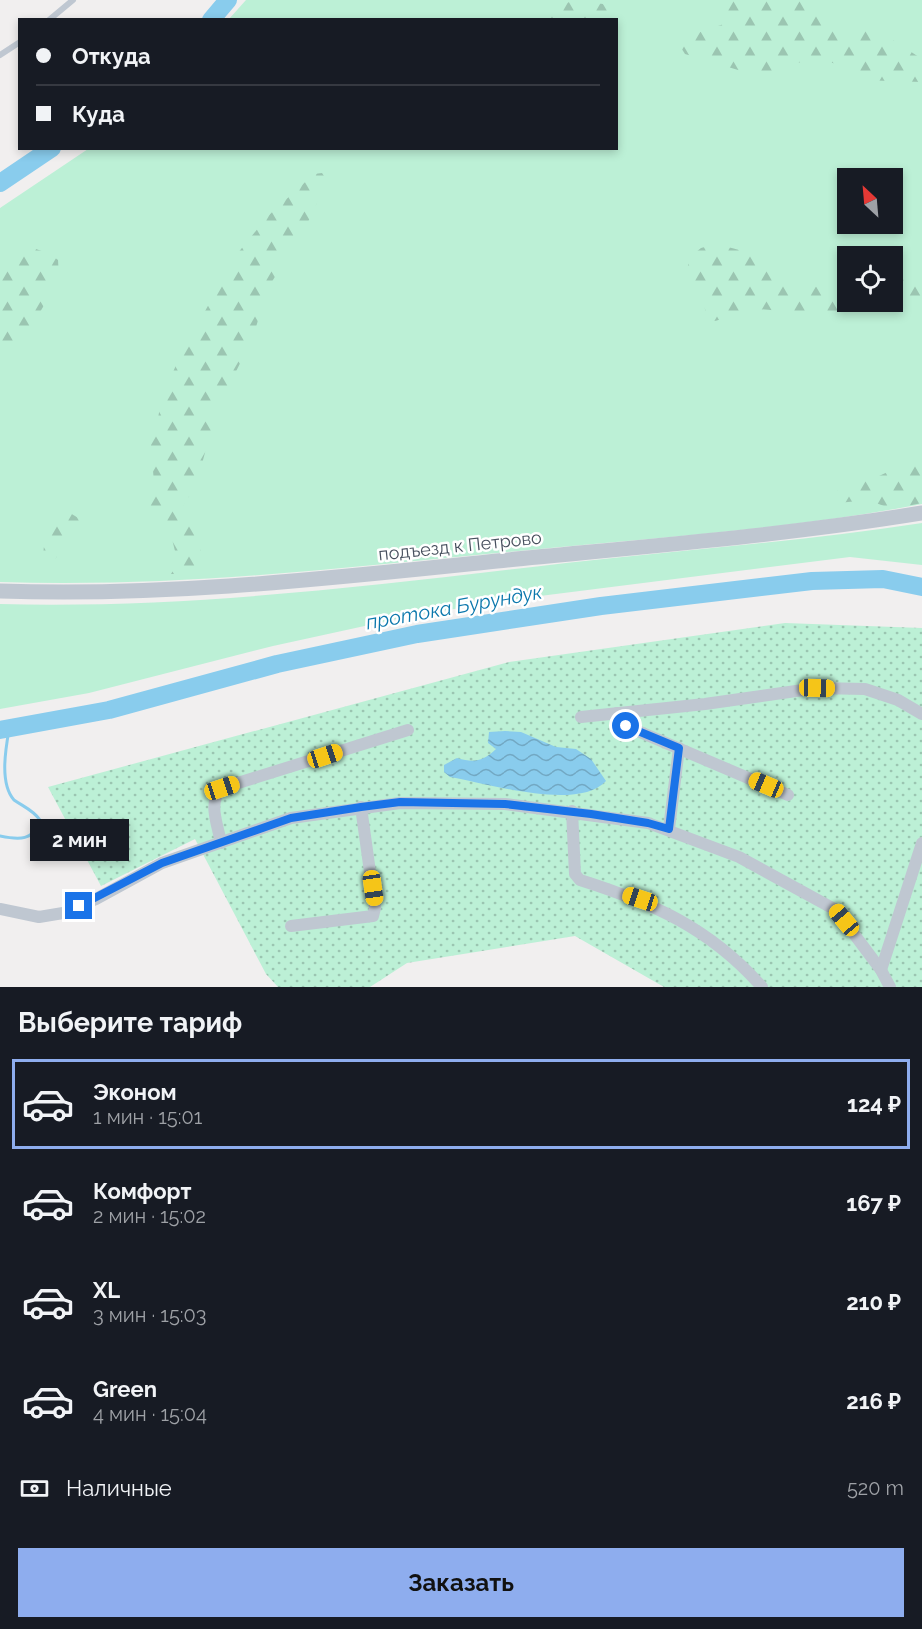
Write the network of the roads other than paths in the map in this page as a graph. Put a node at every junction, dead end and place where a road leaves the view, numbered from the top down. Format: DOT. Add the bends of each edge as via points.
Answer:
graph roads {
  1 [pos="73,0"];
  2 [pos="51,18"];
  3 [pos="18,43"];
  4 [pos="0,55"];
  5 [pos="922,513"];
  6 [pos="0,591"];
  7 [pos="617,713"];
  8 [pos="922,714"];
  9 [pos="581,717"];
  10 [pos="408,730"];
  11 [pos="679,748"];
  12 [pos="788,795"];
  13 [pos="361,807"];
  14 [pos="572,811"];
  15 [pos="669,829"];
  16 [pos="221,843"];
  17 [pos="922,843"];
  18 [pos="0,909"];
  19 [pos="291,926"];
  20 [pos="881,970"];
  21 [pos="762,987"];
  22 [pos="890,987"];
  1 -- 2 [label="lane"];
  3 -- 4 [label="lane"];
  5 -- 6 [label="street, подъезд к Петрово" via="671,544 234,586 113,593"];
  7 -- 8 [label="street" via="817,688 865,689 898,700"];
  7 -- 9 [label="street"];
  7 -- 11 [label="street" via="626,726"];
  10 -- 16 [label="street" via="222,788 213,803"];
  11 -- 12 [label="street"];
  11 -- 15 [label="street"];
  13 -- 14 [label="street" via="400,802 458,803"];
  13 -- 16 [label="street" via="291,818"];
  13 -- 19 [label="street" via="373,916"];
  14 -- 15 [label="street"];
  14 -- 21 [label="street" via="575,874 580,880 640,899 692,926"];
  15 -- 20 [label="street" via="739,857 836,910"];
  16 -- 18 [label="street" via="162,863 63,914 39,917"];
  17 -- 20 [label="street"];
  20 -- 22 [label="street"];
}
